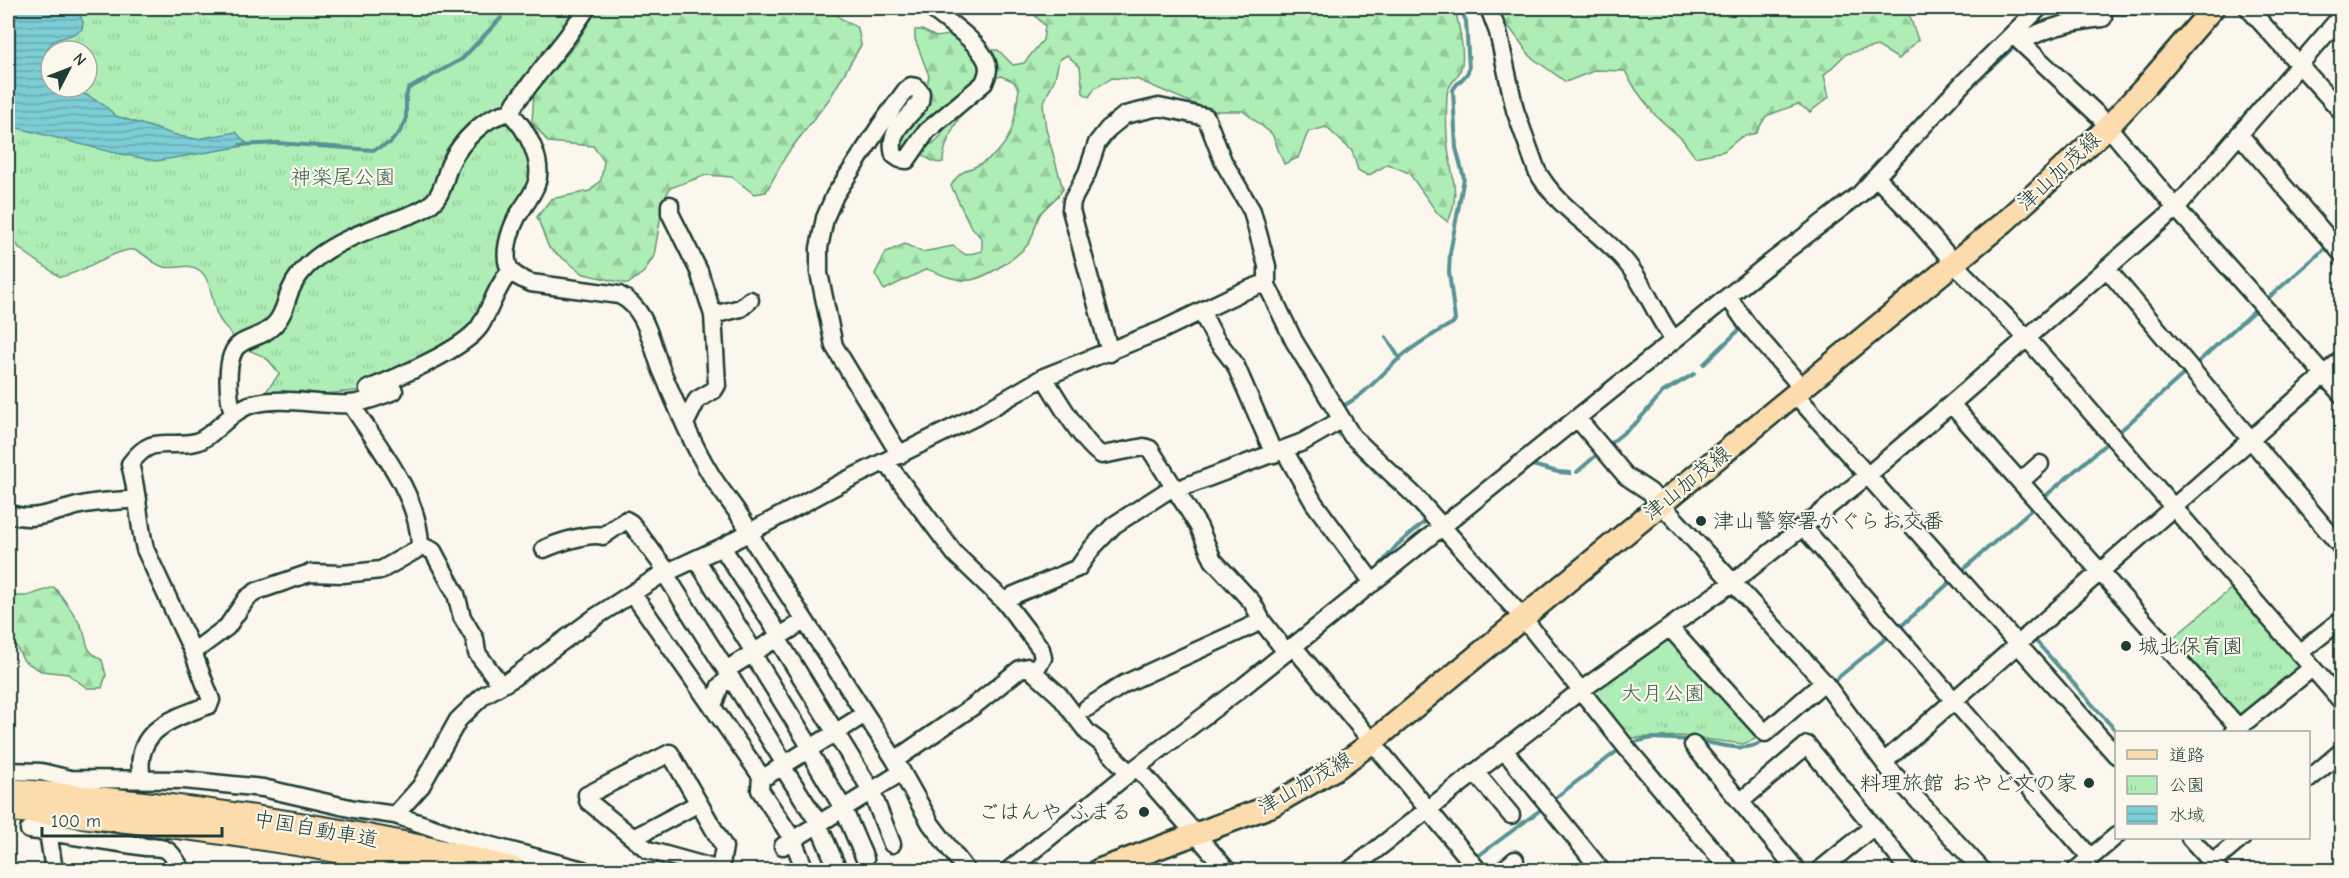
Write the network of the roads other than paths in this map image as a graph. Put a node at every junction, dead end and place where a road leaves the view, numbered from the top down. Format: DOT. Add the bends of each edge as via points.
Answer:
graph roads {
  1 [pos="587,8"];
  2 [pos="932,8"];
  3 [pos="1489,8"];
  4 [pos="2039,8"];
  5 [pos="2213,8"];
  6 [pos="2248,8"];
  7 [pos="2342,15"];
  8 [pos="2103,18"];
  9 [pos="2017,39"];
  10 [pos="2299,63"];
  11 [pos="2342,112"];
  12 [pos="510,113"];
  13 [pos="2107,128"];
  14 [pos="2238,134"];
  15 [pos="1876,177"];
  16 [pos="670,205"];
  17 [pos="2176,207"];
  18 [pos="2342,255"];
  19 [pos="1955,264"];
  20 [pos="2107,268"];
  21 [pos="511,270"];
  22 [pos="1267,285"];
  23 [pos="1728,297"];
  24 [pos="750,300"];
  25 [pos="1202,311"];
  26 [pos="713,315"];
  27 [pos="2026,338"];
  28 [pos="1674,340"];
  29 [pos="1110,353"];
  30 [pos="2342,359"];
  31 [pos="2323,375"];
  32 [pos="1044,377"];
  33 [pos="394,391"];
  34 [pos="1799,392"];
  35 [pos="2342,395"];
  36 [pos="285,400"];
  37 [pos="351,404"];
  38 [pos="1951,404"];
  39 [pos="233,413"];
  40 [pos="1577,418"];
  41 [pos="1341,420"];
  42 [pos="685,424"];
  43 [pos="2250,439"];
  44 [pos="1279,452"];
  45 [pos="893,459"];
  46 [pos="2040,464"];
  47 [pos="1867,476"];
  48 [pos="2020,482"];
  49 [pos="1176,488"];
  50 [pos="138,499"];
  51 [pos="1661,504"];
  52 [pos="2173,506"];
  53 [pos="8,513"];
  54 [pos="1441,526"];
  55 [pos="1803,527"];
  56 [pos="751,532"];
  57 [pos="420,545"];
  58 [pos="722,547"];
  59 [pos="2342,548"];
  60 [pos="544,549"];
  61 [pos="696,559"];
  62 [pos="2100,571"];
  63 [pos="666,572"];
  64 [pos="1373,583"];
  65 [pos="1732,583"];
  66 [pos="633,594"];
  67 [pos="1005,602"];
  68 [pos="1523,618"];
  69 [pos="2342,619"];
  70 [pos="804,621"];
  71 [pos="1262,621"];
  72 [pos="1670,628"];
  73 [pos="778,637"];
  74 [pos="2018,643"];
  75 [pos="1290,649"];
  76 [pos="193,652"];
  77 [pos="753,653"];
  78 [pos="2300,653"];
  79 [pos="2312,668"];
  80 [pos="1034,672"];
  81 [pos="728,673"];
  82 [pos="1824,682"];
  83 [pos="501,685"];
  84 [pos="1580,691"];
  85 [pos="1953,701"];
  86 [pos="2342,702"];
  87 [pos="713,706"];
  88 [pos="1088,708"];
  89 [pos="865,714"];
  90 [pos="2236,730"];
  91 [pos="836,732"];
  92 [pos="1371,743"];
  93 [pos="1693,745"];
  94 [pos="809,749"];
  95 [pos="1503,750"];
  96 [pos="2342,751"];
  97 [pos="2115,754"];
  98 [pos="1884,762"];
  99 [pos="784,765"];
  100 [pos="898,766"];
  101 [pos="1133,770"];
  102 [pos="8,771"];
  103 [pos="1475,772"];
  104 [pos="761,776"];
  105 [pos="2310,778"];
  106 [pos="149,784"];
  107 [pos="871,790"];
  108 [pos="8,791"];
  109 [pos="1740,802"];
  110 [pos="699,803"];
  111 [pos="843,808"];
  112 [pos="8,809"];
  113 [pos="1426,810"];
  114 [pos="395,815"];
  115 [pos="1511,815"];
  116 [pos="818,824"];
  117 [pos="1873,827"];
  118 [pos="29,830"];
  119 [pos="48,832"];
  120 [pos="1195,835"];
  121 [pos="2115,837"];
  122 [pos="2191,839"];
  123 [pos="2240,839"];
  124 [pos="635,840"];
  125 [pos="788,843"];
  126 [pos="892,844"];
  127 [pos="2091,858"];
  128 [pos="865,860"];
  129 [pos="2212,868"];
  130 [pos="54,870"];
  131 [pos="182,870"];
  132 [pos="438,870"];
  133 [pos="514,870"];
  134 [pos="583,870"];
  135 [pos="720,870"];
  136 [pos="805,870"];
  137 [pos="838,870"];
  138 [pos="966,870"];
  139 [pos="1009,870"];
  140 [pos="1099,870"];
  141 [pos="1227,870"];
  142 [pos="1353,870"];
  143 [pos="1478,870"];
  144 [pos="1601,870"];
  145 [pos="1730,870"];
  146 [pos="1797,870"];
  147 [pos="1820,870"];
  148 [pos="1909,870"];
  149 [pos="1982,870"];
  150 [pos="2076,870"];
  1 -- 12 [label="street"];
  2 -- 45 [label="street" via="975,46 986,61 988,73 984,83 927,131 907,160 894,155 892,148 896,130 920,102 921,93 911,86 906,90 835,195 819,248 819,273 834,346"];
  3 -- 28 [label="street" via="1515,110 1542,180 1625,261"];
  4 -- 9 [label="street"];
  5 -- 13 [label="main road, 津山加茂線"];
  6 -- 10 [label="street"];
  7 -- 10 [label="street"];
  8 -- 9 [label="street"];
  9 -- 13 [label="street"];
  9 -- 15 [label="street" via="1964,82"];
  10 -- 11 [label="street"];
  10 -- 14 [label="street"];
  12 -- 21 [label="street" via="527,135 538,172 537,184 508,240"];
  12 -- 39 [label="street" via="490,119 456,151 434,201 338,244 300,275 274,326 258,338 238,345 232,354 229,373"];
  13 -- 17 [label="street"];
  13 -- 19 [label="main road, 津山加茂線"];
  14 -- 17 [label="street"];
  14 -- 18 [label="street"];
  15 -- 19 [label="street"];
  15 -- 23 [label="street" via="1845,206"];
  16 -- 26 [label="street"];
  17 -- 20 [label="street"];
  17 -- 31 [label="street"];
  19 -- 27 [label="street"];
  19 -- 34 [label="main road, 津山加茂線"];
  20 -- 27 [label="street"];
  20 -- 43 [label="street"];
  21 -- 36 [label="street" via="502,280 479,328 453,348 364,391 321,395 301,392"];
  21 -- 42 [label="street" via="531,283 619,295 630,300 646,325"];
  22 -- 25 [label="street"];
  22 -- 29 [label="street" via="1267,266 1252,211 1223,160 1206,117 1159,107 1125,115 1097,143 1071,210"];
  22 -- 41 [label="street"];
  23 -- 28 [label="street"];
  23 -- 34 [label="street"];
  24 -- 26 [label="street" via="741,308"];
  25 -- 29 [label="street"];
  25 -- 44 [label="street" via="1245,382"];
  26 -- 42 [label="street" via="717,385 696,400"];
  27 -- 38 [label="street"];
  27 -- 52 [label="street"];
  28 -- 40 [label="street"];
  29 -- 32 [label="street"];
  30 -- 31 [label="street"];
  31 -- 35 [label="street"];
  31 -- 43 [label="street"];
  32 -- 45 [label="street"];
  32 -- 49 [label="street" via="1098,454 1150,449"];
  33 -- 37 [label="street"];
  34 -- 47 [label="street"];
  34 -- 51 [label="main road, 津山加茂線"];
  36 -- 37 [label="street"];
  36 -- 39 [label="street" via="250,405"];
  37 -- 57 [label="street" via="407,494"];
  38 -- 47 [label="street"];
  38 -- 48 [label="street"];
  39 -- 50 [label="street" via="197,442 149,445 139,452 130,464"];
  40 -- 51 [label="street" via="1626,476"];
  40 -- 54 [label="street"];
  41 -- 44 [label="street"];
  41 -- 54 [label="street"];
  42 -- 56 [label="street" via="709,472"];
  43 -- 52 [label="street"];
  43 -- 59 [label="street"];
  44 -- 49 [label="street"];
  44 -- 64 [label="street"];
  45 -- 56 [label="street"];
  45 -- 67 [label="street" via="955,554"];
  46 -- 48 [label="street"];
  47 -- 55 [label="street"];
  47 -- 74 [label="street"];
  48 -- 62 [label="street"];
  49 -- 67 [label="street" via="1114,525 1077,568"];
  49 -- 71 [label="street" via="1213,560 1252,602"];
  50 -- 53 [label="street" via="89,504 24,518"];
  50 -- 76 [label="street" via="145,549"];
  51 -- 65 [label="street"];
  51 -- 68 [label="main road, 津山加茂線"];
  52 -- 62 [label="street"];
  52 -- 78 [label="street"];
  54 -- 64 [label="street"];
  54 -- 68 [label="street"];
  55 -- 65 [label="street"];
  55 -- 85 [label="street"];
  56 -- 58 [label="street"];
  56 -- 70 [label="street"];
  57 -- 76 [label="street" via="381,570 310,573 257,591 247,598 227,627"];
  57 -- 83 [label="street" via="433,551 456,594 477,653"];
  58 -- 61 [label="street"];
  58 -- 73 [label="street"];
  60 -- 63 [label="street" via="596,533 603,536 626,520"];
  61 -- 63 [label="street"];
  61 -- 77 [label="street"];
  62 -- 74 [label="street"];
  62 -- 90 [label="street"];
  63 -- 66 [label="street"];
  63 -- 81 [label="street"];
  64 -- 75 [label="street"];
  65 -- 72 [label="street"];
  65 -- 82 [label="street"];
  66 -- 83 [label="street"];
  66 -- 87 [label="street"];
  67 -- 80 [label="street" via="1041,650 1043,658"];
  68 -- 84 [label="street"];
  68 -- 92 [label="main road, 津山加茂線"];
  69 -- 78 [label="street"];
  70 -- 73 [label="street"];
  70 -- 89 [label="street"];
  71 -- 75 [label="street"];
  71 -- 88 [label="street" via="1124,684"];
  72 -- 82 [label="street" via="1765,733"];
  72 -- 84 [label="street"];
  73 -- 77 [label="street"];
  73 -- 91 [label="street"];
  74 -- 85 [label="street"];
  74 -- 97 [label="street"];
  75 -- 92 [label="street"];
  75 -- 101 [label="street"];
  76 -- 106 [label="street" via="211,700 209,705 167,721 152,734 140,759"];
  77 -- 81 [label="street"];
  77 -- 94 [label="street"];
  78 -- 79 [label="street"];
  79 -- 86 [label="street"];
  79 -- 90 [label="street"];
  80 -- 100 [label="street" via="1028,667 1020,669"];
  80 -- 101 [label="street" via="1066,703 1088,733"];
  81 -- 87 [label="street"];
  81 -- 99 [label="street"];
  82 -- 98 [label="street"];
  83 -- 114 [label="street" via="458,720 421,786"];
  84 -- 95 [label="street"];
  84 -- 145 [label="street"];
  85 -- 98 [label="street"];
  85 -- 127 [label="street"];
  87 -- 104 [label="street"];
  89 -- 91 [label="street"];
  89 -- 100 [label="street"];
  91 -- 94 [label="street"];
  91 -- 107 [label="street"];
  92 -- 113 [label="street"];
  92 -- 120 [label="main road, 津山加茂線" via="1337,768 1271,806"];
  93 -- 109 [label="street"];
  94 -- 99 [label="street"];
  94 -- 111 [label="street"];
  95 -- 103 [label="street"];
  95 -- 144 [label="street"];
  96 -- 105 [label="street"];
  98 -- 149 [label="street"];
  99 -- 104 [label="street"];
  99 -- 116 [label="street"];
  100 -- 107 [label="street"];
  100 -- 138 [label="street" via="931,824"];
  101 -- 120 [label="street"];
  101 -- 139 [label="street"];
  102 -- 106 [label="street"];
  103 -- 113 [label="street"];
  103 -- 115 [label="street"];
  104 -- 125 [label="street" via="760,790"];
  106 -- 114 [label="street" via="263,788 373,819"];
  107 -- 111 [label="street"];
  107 -- 126 [label="street"];
  108 -- 133 [label="highway, 中国自動車道" via="239,815 405,845"];
  109 -- 117 [label="street" via="1807,745"];
  109 -- 146 [label="street"];
  110 -- 124 [label="street"];
  110 -- 124 [label="street" via="670,753 587,795 588,801"];
  110 -- 135 [label="street" via="724,847"];
  111 -- 116 [label="street"];
  111 -- 128 [label="street"];
  112 -- 132 [label="highway, 中国自動車道" via="238,834"];
  113 -- 142 [label="street"];
  113 -- 143 [label="street"];
  114 -- 134 [label="street" via="466,839"];
  116 -- 125 [label="street"];
  116 -- 137 [label="street"];
  117 -- 147 [label="street"];
  117 -- 148 [label="street"];
  118 -- 119 [label="street"];
  119 -- 130 [label="street"];
  119 -- 131 [label="street" via="146,847 161,842"];
  120 -- 140 [label="main road, 津山加茂線"];
  120 -- 141 [label="street"];
  121 -- 127 [label="street"];
  122 -- 129 [label="street"];
  123 -- 129 [label="street"];
  124 -- 135 [label="street" via="648,850"];
  125 -- 136 [label="street"];
  127 -- 150 [label="street"];
}
